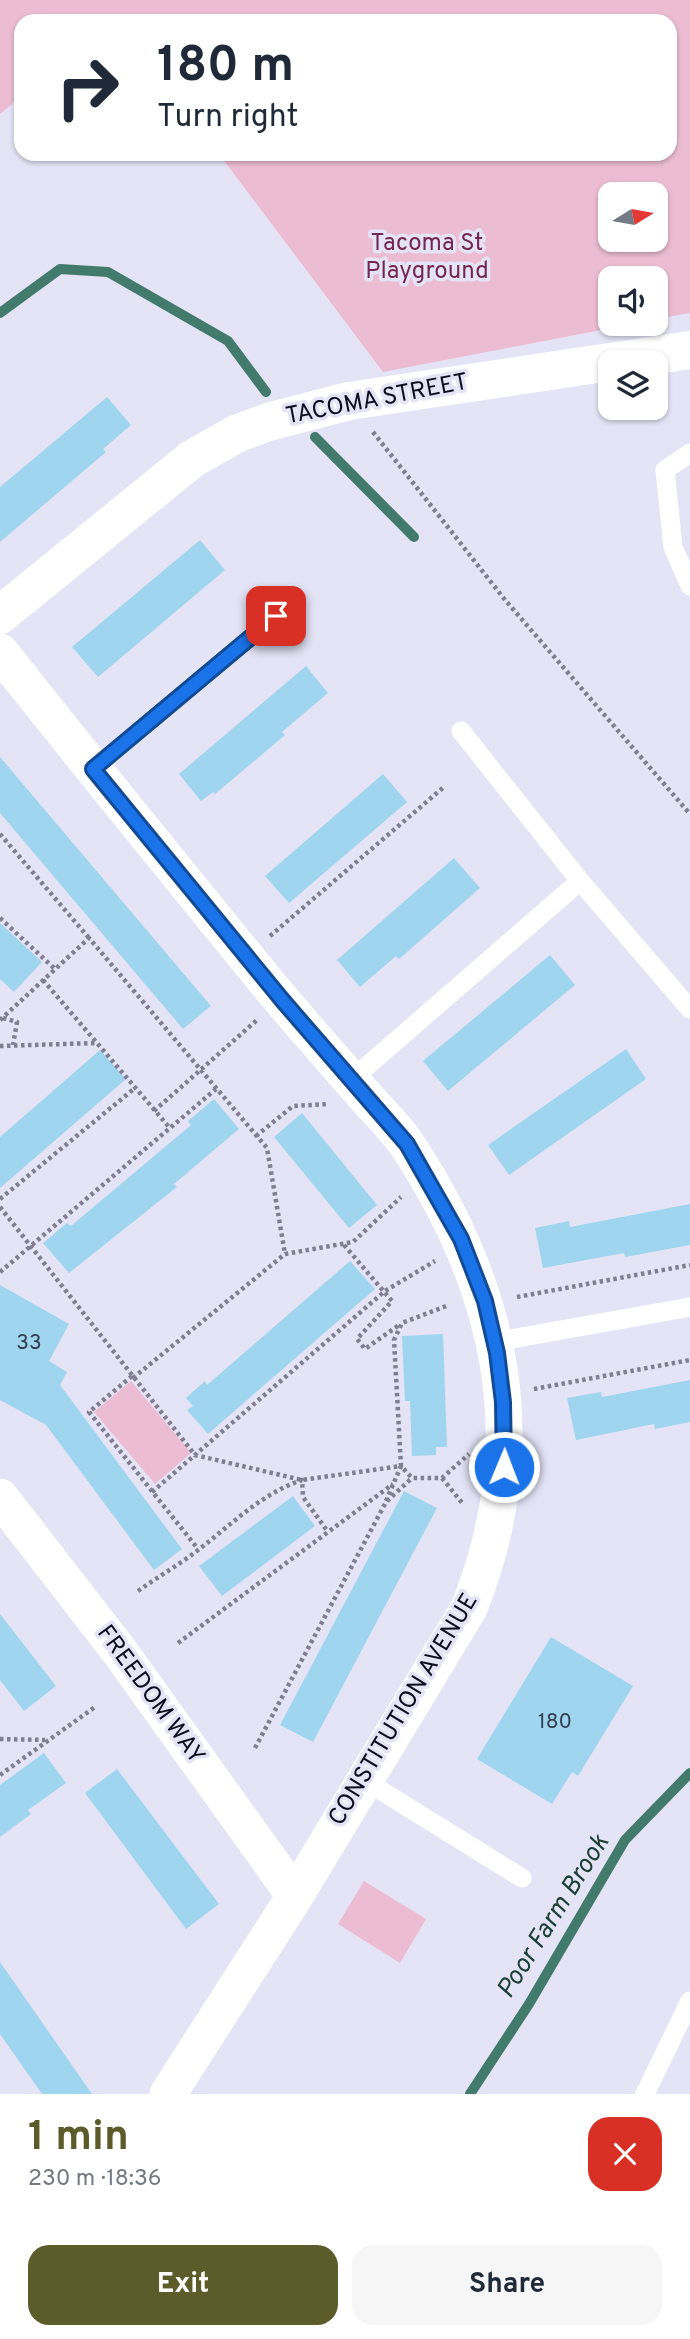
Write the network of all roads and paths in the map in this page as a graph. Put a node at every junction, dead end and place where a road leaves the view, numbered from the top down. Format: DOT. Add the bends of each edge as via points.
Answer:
graph roads {
  1 [pos="690,350"];
  2 [pos="349,401"];
  3 [pos="690,453"];
  4 [pos="690,586"];
  5 [pos="0,615"];
  6 [pos="276,616"];
  7 [pos="0,652"];
  8 [pos="461,731"];
  9 [pos="93,769"];
  10 [pos="445,786"];
  11 [pos="690,814"];
  12 [pos="0,834"];
  13 [pos="580,881"];
  14 [pos="0,918"];
  15 [pos="270,936"];
  16 [pos="89,938"];
  17 [pos="55,970"];
  18 [pos="43,980"];
  19 [pos="690,1009"];
  20 [pos="260,1017"];
  21 [pos="1,1019"];
  22 [pos="97,1043"];
  23 [pos="13,1045"];
  24 [pos="0,1046"];
  25 [pos="200,1070"];
  26 [pos="135,1088"];
  27 [pos="216,1089"];
  28 [pos="342,1092"];
  29 [pos="154,1111"];
  30 [pos="169,1127"];
  31 [pos="256,1136"];
  32 [pos="406,1191"];
  33 [pos="0,1199"];
  34 [pos="0,1207"];
  35 [pos="344,1244"];
  36 [pos="31,1246"];
  37 [pos="285,1254"];
  38 [pos="441,1257"];
  39 [pos="690,1265"];
  40 [pos="0,1272"];
  41 [pos="385,1291"];
  42 [pos="517,1297"];
  43 [pos="459,1302"];
  44 [pos="690,1307"];
  45 [pos="402,1323"];
  46 [pos="494,1342"];
  47 [pos="690,1360"];
  48 [pos="132,1377"];
  49 [pos="534,1389"];
  50 [pos="475,1448"];
  51 [pos="195,1455"];
  52 [pos="401,1466"];
  53 [pos="412,1478"];
  54 [pos="442,1478"];
  55 [pos="302,1480"];
  56 [pos="393,1484"];
  57 [pos="152,1492"];
  58 [pos="0,1497"];
  59 [pos="386,1502"];
  60 [pos="469,1511"];
  61 [pos="328,1532"];
  62 [pos="198,1549"];
  63 [pos="138,1591"];
  64 [pos="178,1643"];
  65 [pos="95,1707"];
  66 [pos="0,1739"];
  67 [pos="46,1740"];
  68 [pos="255,1748"];
  69 [pos="0,1775"];
  70 [pos="363,1780"];
  71 [pos="522,1878"];
  72 [pos="295,1896"];
  73 [pos="690,2001"];
  74 [pos="168,2094"];
  75 [pos="645,2094"];
  1 -- 2 [label="street, TACOMA STREET"];
  2 -- 5 [label="street, TACOMA STREET" via="268,422 214,445"];
  2 -- 11 [label="path" via="506,601"];
  3 -- 4 [label="lane" via="664,470 673,547"];
  6 -- 9 [label="lane"];
  7 -- 9 [label="street, CONSTITUTION AVENUE"];
  8 -- 13 [label="lane"];
  9 -- 28 [label="street, CONSTITUTION AVENUE" via="283,1001"];
  10 -- 15 [label="path"];
  12 -- 16 [label="path"];
  13 -- 19 [label="lane"];
  13 -- 28 [label="lane"];
  14 -- 17 [label="path"];
  16 -- 17 [label="path"];
  16 -- 25 [label="path"];
  17 -- 18 [label="path"];
  18 -- 21 [label="path"];
  18 -- 22 [label="path"];
  20 -- 25 [label="path"];
  21 -- 23 [label="path" via="18,1022"];
  22 -- 23 [label="path"];
  22 -- 26 [label="path"];
  23 -- 24 [label="path"];
  25 -- 27 [label="path"];
  25 -- 29 [label="path"];
  26 -- 29 [label="path"];
  26 -- 33 [label="path"];
  27 -- 30 [label="path"];
  27 -- 31 [label="path"];
  28 -- 31 [label="path" via="293,1105"];
  28 -- 46 [label="street, CONSTITUTION AVENUE" via="407,1144 461,1239 485,1301"];
  29 -- 30 [label="path"];
  30 -- 36 [label="path"];
  31 -- 37 [label="path" via="267,1149"];
  32 -- 35 [label="path" via="354,1242"];
  34 -- 36 [label="path"];
  35 -- 37 [label="path"];
  35 -- 41 [label="path"];
  36 -- 40 [label="path"];
  36 -- 48 [label="path"];
  37 -- 48 [label="path"];
  38 -- 41 [label="path"];
  39 -- 42 [label="path"];
  41 -- 45 [label="path" via="392,1301 357,1339 365,1349"];
  41 -- 51 [label="path"];
  43 -- 45 [label="path"];
  44 -- 46 [label="lane"];
  45 -- 52 [label="path" via="394,1340"];
  46 -- 70 [label="street, CONSTITUTION AVENUE" via="505,1450 496,1526 486,1565 469,1608"];
  47 -- 49 [label="path"];
  48 -- 51 [label="path"];
  48 -- 57 [label="path" via="89,1412"];
  50 -- 54 [label="path"];
  51 -- 55 [label="path"];
  51 -- 57 [label="path"];
  52 -- 53 [label="path"];
  52 -- 55 [label="path"];
  52 -- 56 [label="path"];
  53 -- 54 [label="path"];
  53 -- 59 [label="path"];
  54 -- 60 [label="path"];
  55 -- 61 [label="path" via="303,1497"];
  55 -- 62 [label="path" via="248,1509"];
  56 -- 59 [label="path"];
  56 -- 61 [label="path"];
  57 -- 62 [label="path"];
  58 -- 72 [label="street, FREEDOM WAY" via="120,1652"];
  59 -- 68 [label="path"];
  61 -- 64 [label="path"];
  62 -- 63 [label="path"];
  65 -- 67 [label="path"];
  66 -- 67 [label="path"];
  67 -- 69 [label="path"];
  70 -- 71 [label="lane"];
  70 -- 72 [label="street, CONSTITUTION AVENUE"];
  72 -- 74 [label="street, CONSTITUTION AVENUE"];
  73 -- 75 [label="lane"];
}
